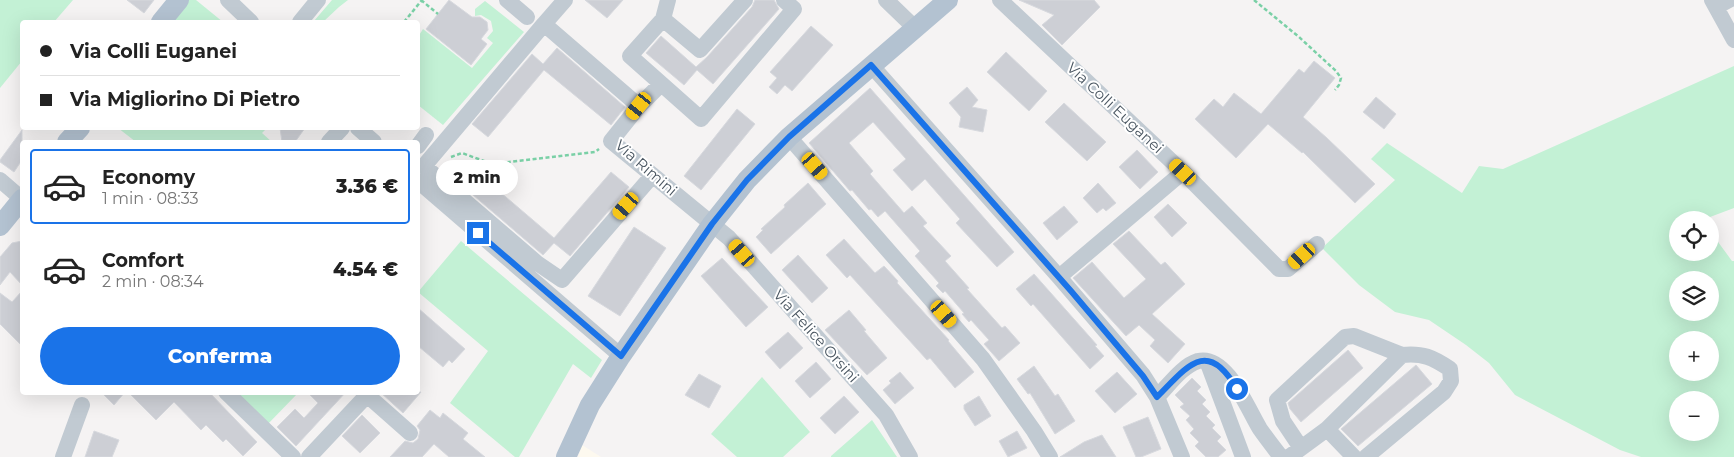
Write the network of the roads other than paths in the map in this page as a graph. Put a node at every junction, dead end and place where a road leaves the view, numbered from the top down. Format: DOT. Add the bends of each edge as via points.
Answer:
graph roads {
  1 [pos="179,0"];
  2 [pos="228,0"];
  3 [pos="318,0"];
  4 [pos="507,0"];
  5 [pos="565,0"];
  6 [pos="668,0"];
  7 [pos="745,0"];
  8 [pos="784,0"];
  9 [pos="886,0"];
  10 [pos="948,0"];
  11 [pos="1000,0"];
  12 [pos="1719,2"];
  13 [pos="528,17"];
  14 [pos="663,19"];
  15 [pos="163,20"];
  16 [pos="249,20"];
  17 [pos="302,20"];
  18 [pos="544,24"];
  19 [pos="916,28"];
  20 [pos="1734,40"];
  21 [pos="871,65"];
  22 [pos="660,84"];
  23 [pos="639,106"];
  24 [pos="78,130"];
  25 [pos="340,130"];
  26 [pos="360,130"];
  27 [pos="789,137"];
  28 [pos="70,140"];
  29 [pos="331,140"];
  30 [pos="372,140"];
  31 [pos="1183,172"];
  32 [pos="652,176"];
  33 [pos="0,180"];
  34 [pos="420,183"];
  35 [pos="20,197"];
  36 [pos="20,201"];
  37 [pos="712,224"];
  38 [pos="0,226"];
  39 [pos="1317,244"];
  40 [pos="1059,277"];
  41 [pos="1402,354"];
  42 [pos="621,356"];
  43 [pos="1206,361"];
  44 [pos="229,395"];
  45 [pos="367,395"];
  46 [pos="369,395"];
  47 [pos="1157,397"];
  48 [pos="82,405"];
  49 [pos="1327,429"];
  50 [pos="410,433"];
  51 [pos="1295,453"];
  52 [pos="63,457"];
  53 [pos="292,457"];
  54 [pos="309,457"];
  55 [pos="566,457"];
  56 [pos="910,457"];
  57 [pos="1050,457"];
  58 [pos="1182,457"];
  59 [pos="1243,457"];
  60 [pos="1281,457"];
  61 [pos="1354,457"];
  62 [pos="1366,457"];
  1 -- 15 [label="main road"];
  2 -- 16 [label="street"];
  3 -- 17 [label="street"];
  4 -- 13 [label="street"];
  5 -- 18 [label="street"];
  6 -- 14 [label="street"];
  7 -- 14 [label="street" via="700,50"];
  8 -- 22 [label="street" via="794,9 701,119"];
  9 -- 19 [label="street"];
  10 -- 19 [label="main road"];
  11 -- 31 [label="street, Via Colli Euganei"];
  12 -- 20 [label="street"];
  14 -- 22 [label="street" via="630,56"];
  18 -- 23 [label="street"];
  18 -- 32 [label="street" via="424,166 537,263 562,280"];
  19 -- 21 [label="main road"];
  21 -- 27 [label="main road"];
  21 -- 40 [label="street"];
  22 -- 23 [label="street, Via Rimini"];
  23 -- 32 [label="street, Via Rimini" via="611,141"];
  24 -- 28 [label="main road"];
  25 -- 29 [label="street"];
  26 -- 30 [label="street"];
  27 -- 37 [label="main road" via="747,180"];
  27 -- 57 [label="street" via="983,359"];
  31 -- 39 [label="street, Via Colli Euganei" via="1279,268 1288,269"];
  31 -- 40 [label="street"];
  32 -- 37 [label="street, Via Rimini"];
  33 -- 35 [label="street"];
  34 -- 42 [label="street"];
  36 -- 38 [label="main road"];
  37 -- 42 [label="main road"];
  37 -- 56 [label="street, Via Felice Orsini" via="729,238 886,415"];
  40 -- 47 [label="street"];
  41 -- 49 [label="street"];
  41 -- 51 [label="street" via="1354,336 1345,337 1277,400"];
  41 -- 62 [label="street" via="1417,353 1434,358 1450,369 1451,380 1444,392"];
  42 -- 55 [label="main road" via="590,406"];
  43 -- 47 [label="street" via="1188,366"];
  43 -- 59 [label="street"];
  43 -- 60 [label="street" via="1219,366 1229,376 1260,429"];
  44 -- 53 [label="street"];
  45 -- 54 [label="street"];
  46 -- 50 [label="street"];
  47 -- 58 [label="street"];
  48 -- 52 [label="street"];
  49 -- 51 [label="street"];
  49 -- 61 [label="street"];
}
